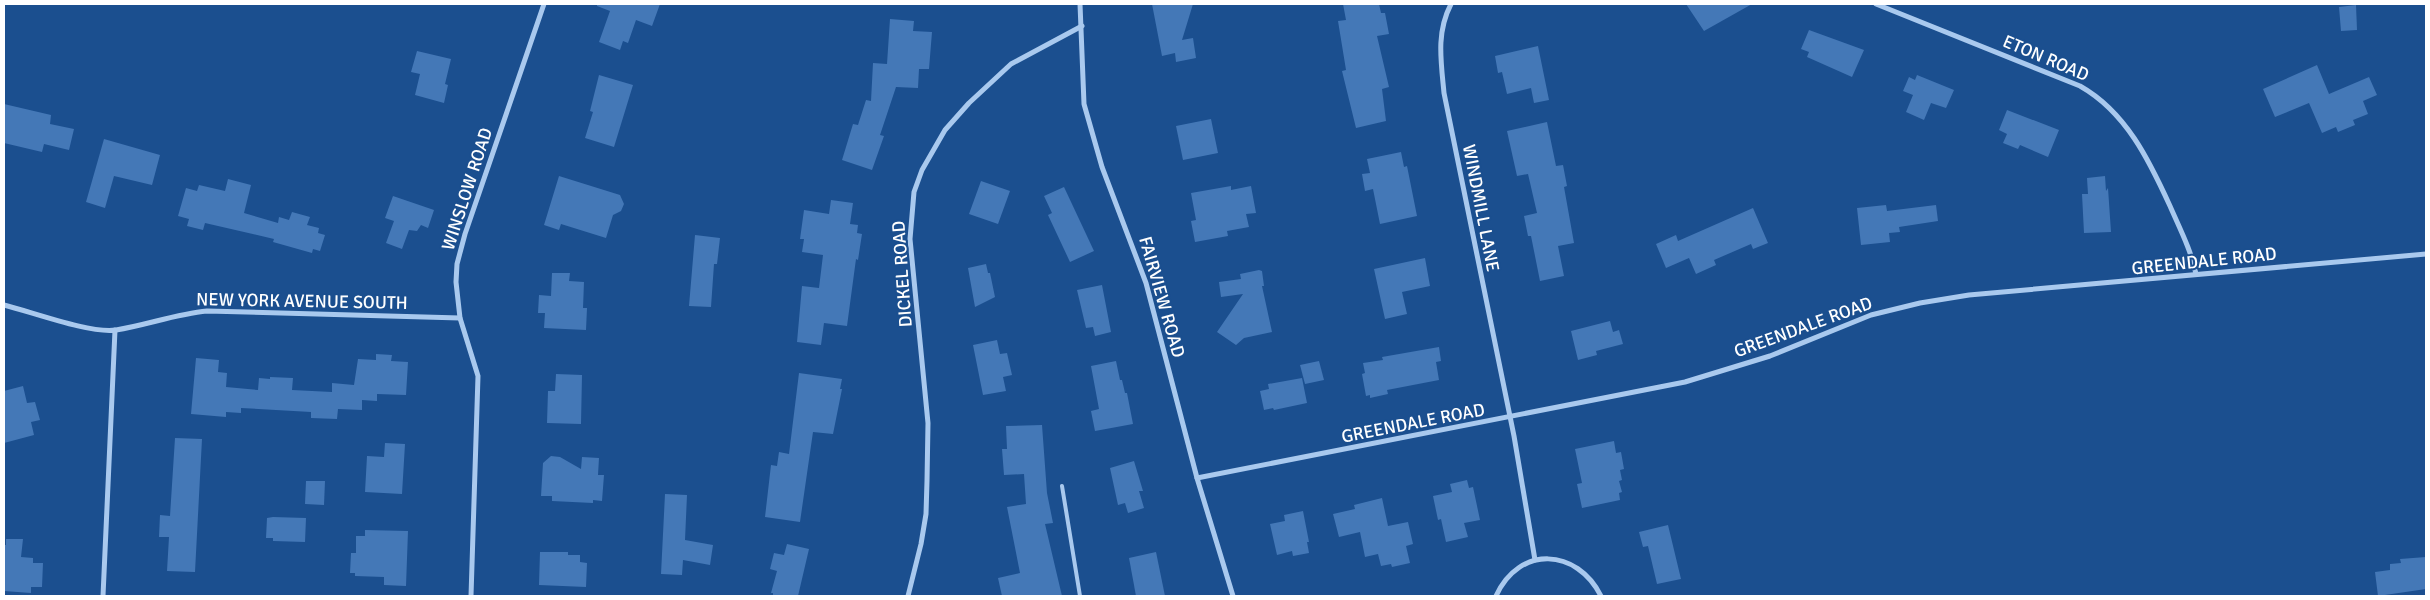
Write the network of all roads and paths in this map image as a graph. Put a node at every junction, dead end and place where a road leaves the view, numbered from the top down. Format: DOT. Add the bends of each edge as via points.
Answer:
graph roads {
  1 [pos="544,4"];
  2 [pos="1080,4"];
  3 [pos="1451,4"];
  4 [pos="1876,4"];
  5 [pos="1082,26"];
  6 [pos="2426,254"];
  7 [pos="2196,274"];
  8 [pos="4,305"];
  9 [pos="460,318"];
  10 [pos="115,330"];
  11 [pos="1509,418"];
  12 [pos="1197,478"];
  13 [pos="1062,486"];
  14 [pos="1536,560"];
  15 [pos="103,596"];
  16 [pos="471,596"];
  17 [pos="908,596"];
  18 [pos="1080,596"];
  19 [pos="1233,596"];
  20 [pos="1496,596"];
  21 [pos="1601,596"];
  1 -- 9 [label="street, WINSLOW ROAD" via="461,249 456,282"];
  2 -- 5 [label="street, FAIRVIEW ROAD"];
  3 -- 11 [label="street, WINDMILL LANE" via="1440,32 1444,93"];
  4 -- 7 [label="street, ETON ROAD" via="2080,86 2110,107 2148,159 2191,253"];
  5 -- 12 [label="street, FAIRVIEW ROAD" via="1084,104 1102,167 1146,283"];
  5 -- 17 [label="street, DICKEL ROAD" via="1011,64 969,103 942,136 922,170 914,192 910,239 927,413 927,452 926,514"];
  6 -- 7 [label="street, GREENDALE ROAD"];
  7 -- 11 [label="street, GREENDALE ROAD" via="1920,303 1871,315 1770,356 1684,382"];
  8 -- 10 [label="street, NEW YORK AVENUE SOUTH" via="94,329"];
  9 -- 10 [label="street, NEW YORK AVENUE SOUTH" via="207,310"];
  9 -- 16 [label="street, WINSLOW ROAD" via="478,376"];
  10 -- 15 [label="street"];
  11 -- 12 [label="street, GREENDALE ROAD"];
  11 -- 14 [label="street, WINDMILL LANE"];
  12 -- 19 [label="street, FAIRVIEW ROAD"];
  13 -- 18 [label="lane"];
  14 -- 20 [label="street" via="1518,568 1502,583"];
  14 -- 21 [label="street" via="1562,560 1578,567 1594,581"];
}
